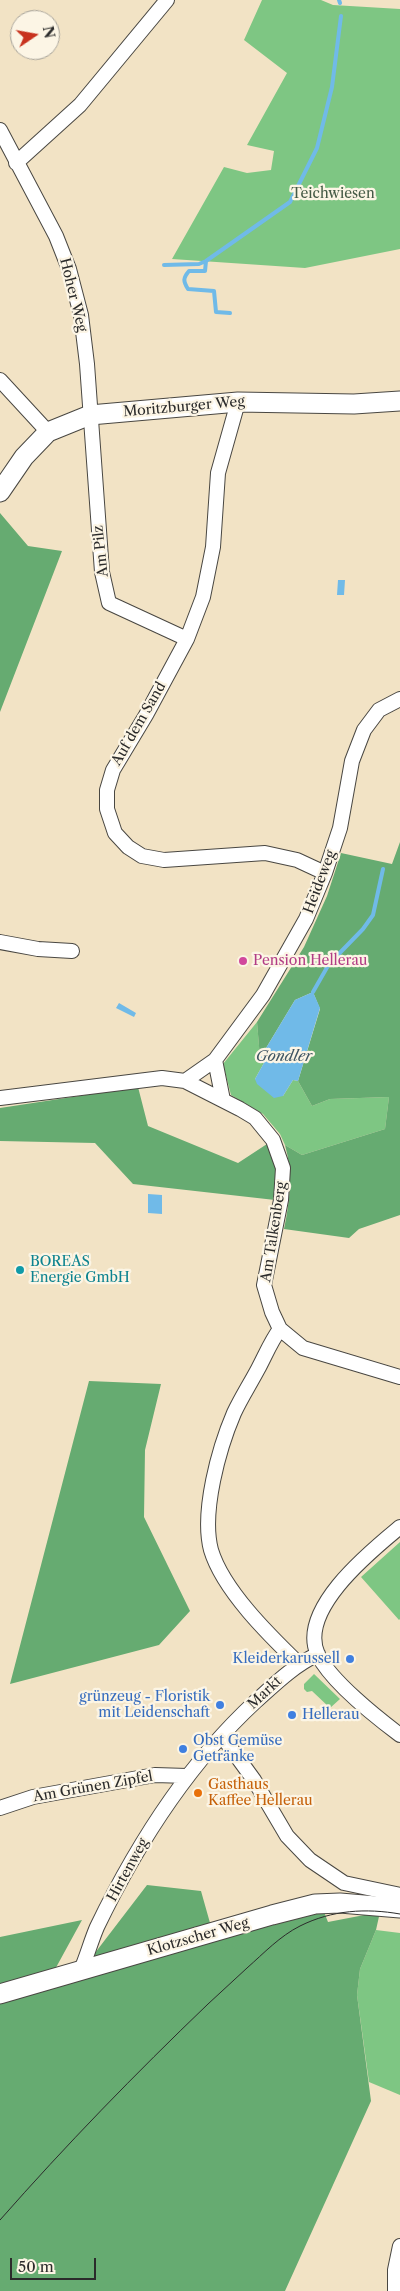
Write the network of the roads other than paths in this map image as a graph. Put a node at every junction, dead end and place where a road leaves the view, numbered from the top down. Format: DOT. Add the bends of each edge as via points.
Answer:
graph roads {
  1 [pos="167,0"];
  2 [pos="0,130"];
  3 [pos="16,164"];
  4 [pos="0,380"];
  5 [pos="400,401"];
  6 [pos="238,402"];
  7 [pos="90,415"];
  8 [pos="48,432"];
  9 [pos="0,492"];
  10 [pos="187,638"];
  11 [pos="400,699"];
  12 [pos="325,873"];
  13 [pos="0,942"];
  14 [pos="72,951"];
  15 [pos="215,1060"];
  16 [pos="185,1081"];
  17 [pos="0,1098"];
  18 [pos="223,1100"];
  19 [pos="280,1329"];
  20 [pos="400,1378"];
  21 [pos="400,1526"];
  22 [pos="318,1654"];
  23 [pos="299,1664"];
  24 [pos="397,1732"];
  25 [pos="222,1736"];
  26 [pos="187,1776"];
  27 [pos="0,1808"];
  28 [pos="400,1895"];
  29 [pos="400,1908"];
  30 [pos="81,1970"];
  31 [pos="0,1994"];
  32 [pos="400,2246"];
  33 [pos="395,2291"];
  1 -- 3 [label="street" via="80,104"];
  2 -- 3 [label="street, Hoher Weg"];
  3 -- 7 [label="street, Hoher Weg" via="70,268 81,315"];
  4 -- 8 [label="street"];
  5 -- 6 [label="street, Moritzburger Weg" via="354,404"];
  6 -- 7 [label="street, Moritzburger Weg"];
  6 -- 10 [label="street, Auf dem Sand" via="218,473 210,573"];
  7 -- 8 [label="street, Moritzburger Weg"];
  7 -- 10 [label="street, Am Pilz" via="102,572 109,603"];
  8 -- 9 [label="street, Moritzburger Weg" via="24,456"];
  10 -- 12 [label="street, Auf dem Sand" via="113,770 106,809 115,833 142,856 164,860 265,853 297,860"];
  11 -- 12 [label="street, Heideweg" via="379,710 364,730 352,761 340,828"];
  12 -- 15 [label="street, Heideweg" via="306,919 263,995"];
  13 -- 14 [label="street"];
  15 -- 16 [label="street, Heideweg"];
  15 -- 18 [label="street"];
  16 -- 17 [label="street" via="162,1078"];
  16 -- 18 [label="street, Am Talkenberg"];
  18 -- 19 [label="street, Am Talkenberg" via="255,1118 273,1140 283,1168 281,1200 264,1285"];
  19 -- 20 [label="street, Am Talkenberg" via="304,1348"];
  19 -- 23 [label="street" via="234,1412 221,1450 208,1527 215,1560 236,1596"];
  21 -- 22 [label="street" via="350,1571 327,1603 314,1634"];
  22 -- 23 [label="street, Markt"];
  22 -- 24 [label="street" via="331,1674"];
  23 -- 25 [label="street, Markt"];
  25 -- 26 [label="street, Markt"];
  25 -- 28 [label="street" via="254,1780 287,1836 310,1860 344,1884"];
  26 -- 27 [label="street, Am Grünen Zipfel" via="155,1775 32,1797"];
  26 -- 30 [label="street, Hirtenweg" via="158,1816 118,1887"];
  29 -- 30 [label="street, Klotzscher Weg" via="315,1904"];
  30 -- 31 [label="street, Klotzscher Weg"];
  32 -- 33 [label="street"];
}
